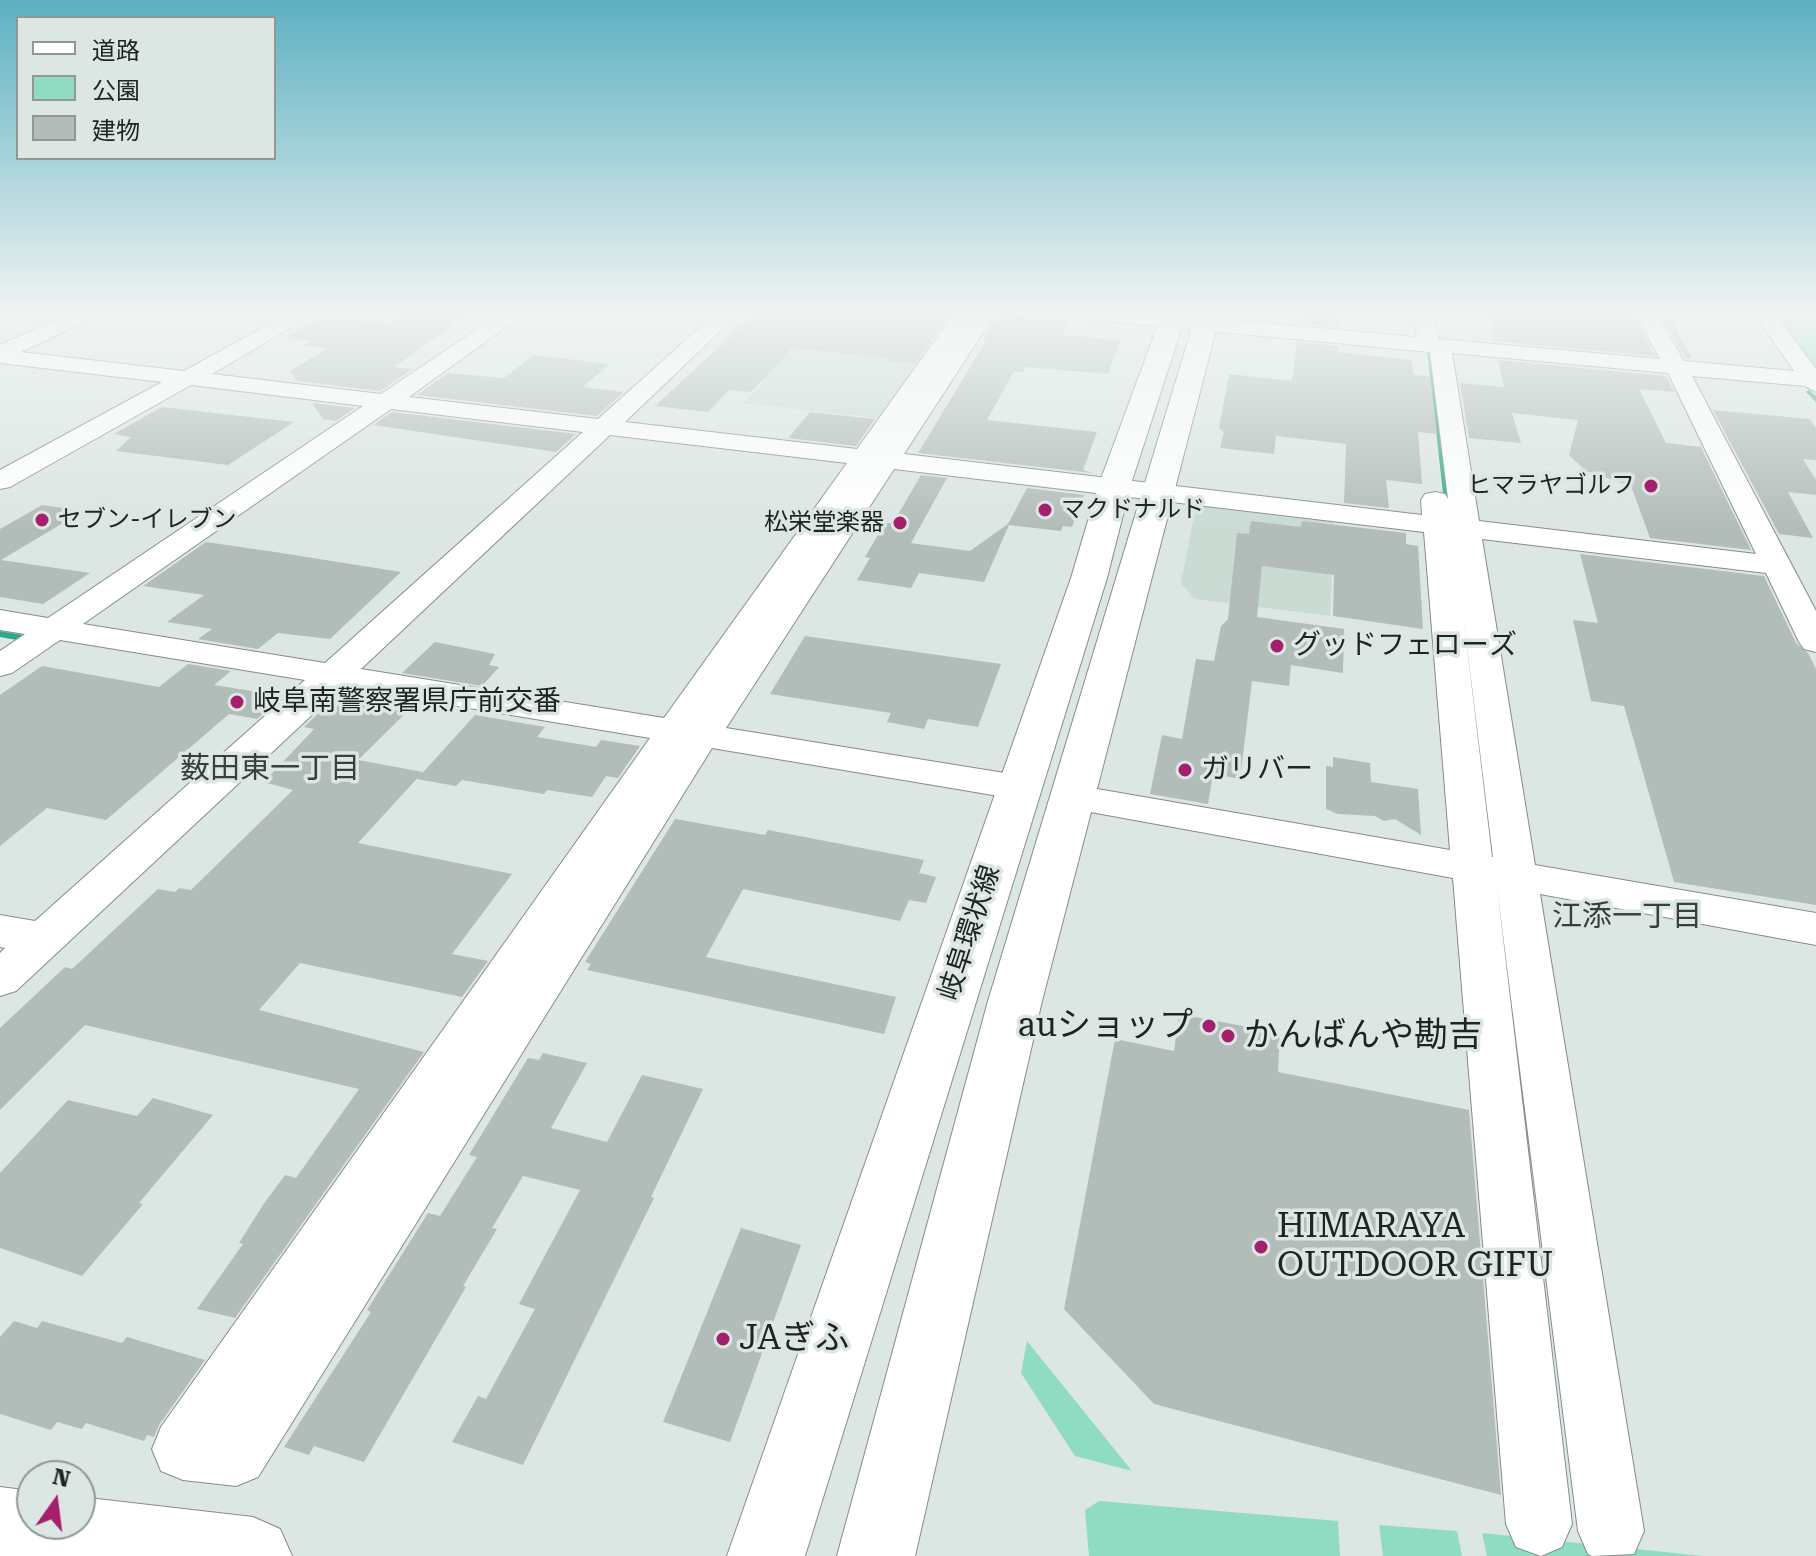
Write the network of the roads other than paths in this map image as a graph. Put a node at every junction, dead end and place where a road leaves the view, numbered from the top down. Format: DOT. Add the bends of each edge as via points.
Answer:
graph roads {
  1 [pos="176,384"];
  2 [pos="234,384"];
  3 [pos="397,384"];
  4 [pos="401,384"];
  5 [pos="652,384"];
  6 [pos="921,384"];
  7 [pos="931,384"];
  8 [pos="1169,384"];
  9 [pos="1434,384"];
  10 [pos="1685,384"];
  11 [pos="375,400"];
  12 [pos="604,427"];
  13 [pos="874,458"];
  14 [pos="0,481"];
  15 [pos="1135,489"];
  16 [pos="1452,526"];
  17 [pos="1777,565"];
  18 [pos="1804,596"];
  19 [pos="27,624"];
  20 [pos="1816,642"];
  21 [pos="0,666"];
  22 [pos="334,675"];
  23 [pos="687,733"];
  24 [pos="1017,787"];
  25 [pos="1074,797"];
  26 [pos="1473,868"];
  27 [pos="1516,875"];
  28 [pos="1816,929"];
  29 [pos="0,931"];
  30 [pos="44,939"];
  31 [pos="0,979"];
  32 [pos="1539,1524"];
  33 [pos="0,1525"];
  34 [pos="1611,1531"];
  35 [pos="253,1556"];
  36 [pos="766,1556"];
  37 [pos="876,1556"];
  1 -- 14 [label="street"];
  2 -- 11 [label="street"];
  3 -- 11 [label="street"];
  4 -- 11 [label="street"];
  5 -- 12 [label="street"];
  6 -- 13 [label="street"];
  7 -- 13 [label="street"];
  8 -- 15 [label="main road, 岐阜環状線"];
  9 -- 16 [label="street"];
  10 -- 17 [label="street"];
  11 -- 12 [label="street"];
  11 -- 19 [label="street"];
  12 -- 13 [label="street"];
  12 -- 22 [label="street"];
  13 -- 15 [label="street"];
  13 -- 23 [label="street"];
  15 -- 16 [label="street"];
  15 -- 24 [label="main road, 岐阜環状線" via="1089,578"];
  15 -- 25 [label="main road, 岐阜環状線"];
  16 -- 17 [label="street"];
  16 -- 26 [label="street"];
  16 -- 27 [label="street"];
  17 -- 18 [label="street"];
  18 -- 20 [label="street"];
  19 -- 21 [label="street"];
  19 -- 22 [label="street"];
  22 -- 23 [label="street"];
  22 -- 30 [label="street"];
  23 -- 23 [label="street" via="236,1455 183,1449"];
  23 -- 24 [label="street"];
  24 -- 36 [label="main road, 岐阜環状線"];
  25 -- 26 [label="street"];
  25 -- 37 [label="main road, 岐阜環状線" via="1015,1001"];
  26 -- 27 [label="street"];
  26 -- 32 [label="street"];
  27 -- 28 [label="street"];
  27 -- 34 [label="street"];
  29 -- 30 [label="street"];
  30 -- 31 [label="street"];
  33 -- 35 [label="main road"];
}
